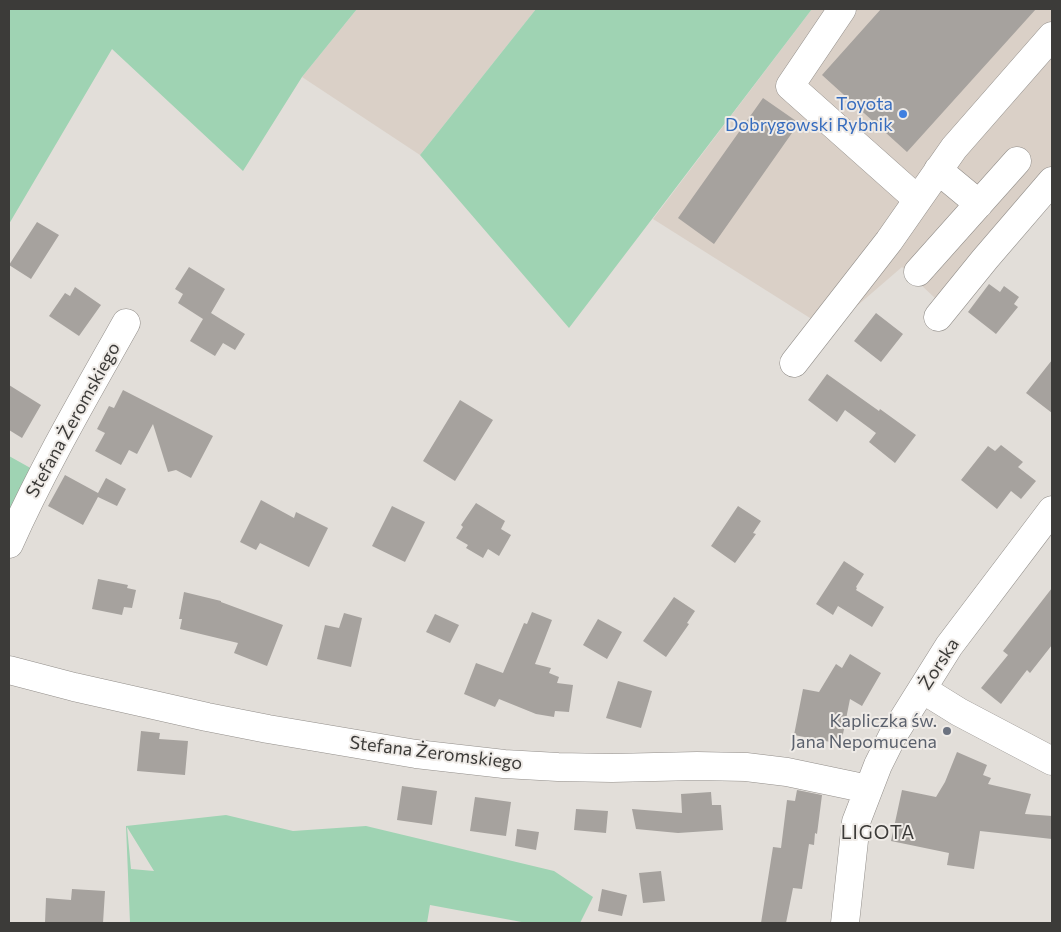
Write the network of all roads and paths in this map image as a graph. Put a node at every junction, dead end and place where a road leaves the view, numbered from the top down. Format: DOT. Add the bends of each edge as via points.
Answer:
graph roads {
  1 [pos="842,9"];
  2 [pos="1052,36"];
  3 [pos="1017,162"];
  4 [pos="938,170"];
  5 [pos="1052,181"];
  6 [pos="918,199"];
  7 [pos="979,204"];
  8 [pos="918,272"];
  9 [pos="938,317"];
  10 [pos="126,323"];
  11 [pos="794,363"];
  12 [pos="1052,510"];
  13 [pos="9,544"];
  14 [pos="9,670"];
  15 [pos="922,689"];
  16 [pos="1052,761"];
  17 [pos="868,789"];
  18 [pos="845,923"];
  1 -- 6 [label="street" via="790,86"];
  2 -- 4 [label="street"];
  3 -- 7 [label="street"];
  4 -- 6 [label="street"];
  4 -- 7 [label="street"];
  5 -- 9 [label="street"];
  6 -- 11 [label="street"];
  7 -- 8 [label="street"];
  10 -- 13 [label="street, Stefana Żeromskiego" via="60,440"];
  12 -- 15 [label="street, Żorska" via="949,646"];
  14 -- 17 [label="street, Stefana Żeromskiego" via="268,729 416,754 558,767 746,767"];
  15 -- 16 [label="street"];
  15 -- 17 [label="street, Żorska" via="883,753"];
  17 -- 18 [label="street, Żorska" via="856,822"];
}
